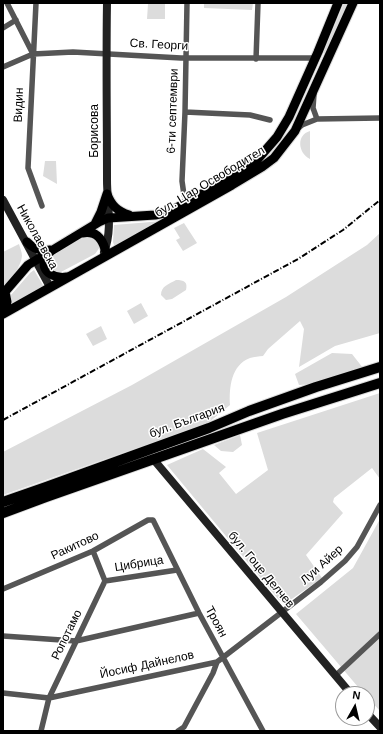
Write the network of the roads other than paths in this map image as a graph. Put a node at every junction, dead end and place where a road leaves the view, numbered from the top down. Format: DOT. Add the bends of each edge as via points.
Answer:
graph roads {
  1 [pos="8,3"];
  2 [pos="36,3"];
  3 [pos="107,3"];
  4 [pos="186,3"];
  5 [pos="258,3"];
  6 [pos="338,3"];
  7 [pos="353,3"];
  8 [pos="16,20"];
  9 [pos="3,28"];
  10 [pos="106,53"];
  11 [pos="33,54"];
  12 [pos="185,58"];
  13 [pos="316,58"];
  14 [pos="256,59"];
  15 [pos="3,67"];
  16 [pos="315,87"];
  17 [pos="185,112"];
  18 [pos="380,118"];
  19 [pos="316,119"];
  20 [pos="270,120"];
  21 [pos="283,127"];
  22 [pos="295,132"];
  23 [pos="107,194"];
  24 [pos="184,195"];
  25 [pos="3,200"];
  26 [pos="42,206"];
  27 [pos="132,216"];
  28 [pos="108,218"];
  29 [pos="94,224"];
  30 [pos="79,234"];
  31 [pos="27,242"];
  32 [pos="105,249"];
  33 [pos="51,250"];
  34 [pos="36,259"];
  35 [pos="101,259"];
  36 [pos="69,276"];
  37 [pos="50,287"];
  38 [pos="4,293"];
  39 [pos="3,308"];
  40 [pos="3,314"];
  41 [pos="380,367"];
  42 [pos="380,383"];
  43 [pos="154,460"];
  44 [pos="3,502"];
  45 [pos="380,505"];
  46 [pos="3,513"];
  47 [pos="153,520"];
  48 [pos="94,551"];
  49 [pos="177,570"];
  50 [pos="106,581"];
  51 [pos="3,589"];
  52 [pos="199,613"];
  53 [pos="281,613"];
  54 [pos="380,634"];
  55 [pos="3,636"];
  56 [pos="76,641"];
  57 [pos="220,660"];
  58 [pos="335,676"];
  59 [pos="344,686"];
  60 [pos="3,693"];
  61 [pos="49,698"];
  62 [pos="185,729"];
  63 [pos="41,731"];
  64 [pos="178,731"];
  65 [pos="263,731"];
  1 -- 8 [label="street"];
  2 -- 11 [label="street, Видин"];
  3 -- 10 [label="main road, Борисова"];
  4 -- 12 [label="street, 6-ти септември"];
  5 -- 14 [label="street"];
  6 -- 13 [label="main road, бул. Цар Освободител"];
  7 -- 16 [label="main road, бул. Цар Освободител"];
  8 -- 9 [label="street"];
  8 -- 11 [label="street"];
  10 -- 11 [label="street, Св. Георги"];
  10 -- 12 [label="street, Св. Георги"];
  10 -- 23 [label="main road, Борисова"];
  11 -- 15 [label="street, Св. Георги"];
  11 -- 26 [label="street, Видин" via="28,168"];
  12 -- 14 [label="street, Св. Георги"];
  12 -- 17 [label="street, 6-ти септември"];
  13 -- 14 [label="street, Св. Георги"];
  13 -- 21 [label="main road, бул. Цар Освободител"];
  16 -- 19 [label="street" via="313,108"];
  16 -- 22 [label="main road, бул. Цар Освободител"];
  17 -- 20 [label="street" via="250,115"];
  17 -- 24 [label="street, 6-ти септември" via="182,181"];
  18 -- 19 [label="street"];
  19 -- 22 [label="street" via="302,125"];
  21 -- 22 [label="main road"];
  21 -- 27 [label="main road, бул. Цар Освободител" via="257,160 229,179 169,212"];
  22 -- 35 [label="main road, бул. Цар Освободител" via="262,167"];
  23 -- 27 [label="main road" via="118,210"];
  23 -- 28 [label="main road, Борисова"];
  23 -- 29 [label="main road"];
  25 -- 31 [label="main road, Николаевска"];
  27 -- 28 [label="main road, бул. Цар Освободител"];
  28 -- 29 [label="main road, бул. Цар Освободител"];
  28 -- 32 [label="main road, Борисова"];
  29 -- 30 [label="main road, бул. Цар Освободител"];
  30 -- 32 [label="main road" via="97,234"];
  30 -- 33 [label="main road, бул. Цар Освободител"];
  31 -- 33 [label="main road" via="34,248"];
  31 -- 34 [label="main road, Николаевска"];
  32 -- 35 [label="main road, Борисова"];
  33 -- 34 [label="main road, бул. Цар Освободител"];
  33 -- 36 [label="main road" via="45,258 47,271 59,278"];
  34 -- 37 [label="main road, Николаевска"];
  34 -- 38 [label="main road, бул. Цар Освободител"];
  35 -- 36 [label="main road, бул. Цар Освободител"];
  36 -- 37 [label="main road, бул. Цар Освободител"];
  37 -- 40 [label="main road, бул. Цар Освободител"];
  38 -- 39 [label="main road" via="7,302"];
  41 -- 44 [label="highway, бул. България" via="316,387"];
  42 -- 43 [label="highway" via="282,414"];
  43 -- 46 [label="highway"];
  43 -- 53 [label="main road, бул. Гоце Делчев"];
  45 -- 53 [label="street, Луи Айер" via="357,547 345,561"];
  47 -- 48 [label="street, Ракитово" via="148,520"];
  47 -- 49 [label="street, Троян"];
  48 -- 50 [label="street"];
  48 -- 51 [label="street, Ракитово"];
  49 -- 50 [label="street, Цибрица"];
  49 -- 52 [label="street, Троян"];
  50 -- 56 [label="street, Ропотамо"];
  52 -- 56 [label="street"];
  52 -- 57 [label="street, Троян"];
  53 -- 57 [label="street, Йосиф Дайнелов"];
  53 -- 58 [label="main road, бул. Гоце Делчев"];
  54 -- 58 [label="street"];
  55 -- 56 [label="street"];
  56 -- 61 [label="street, Ропотамо"];
  57 -- 61 [label="street, Йосиф Дайнелов"];
  57 -- 62 [label="street"];
  57 -- 65 [label="street, Троян"];
  58 -- 59 [label="main road, бул. Гоце Делчев"];
  60 -- 61 [label="street, Йосиф Дайнелов"];
  61 -- 63 [label="street, Ропотамо"];
  62 -- 64 [label="street"];
}
